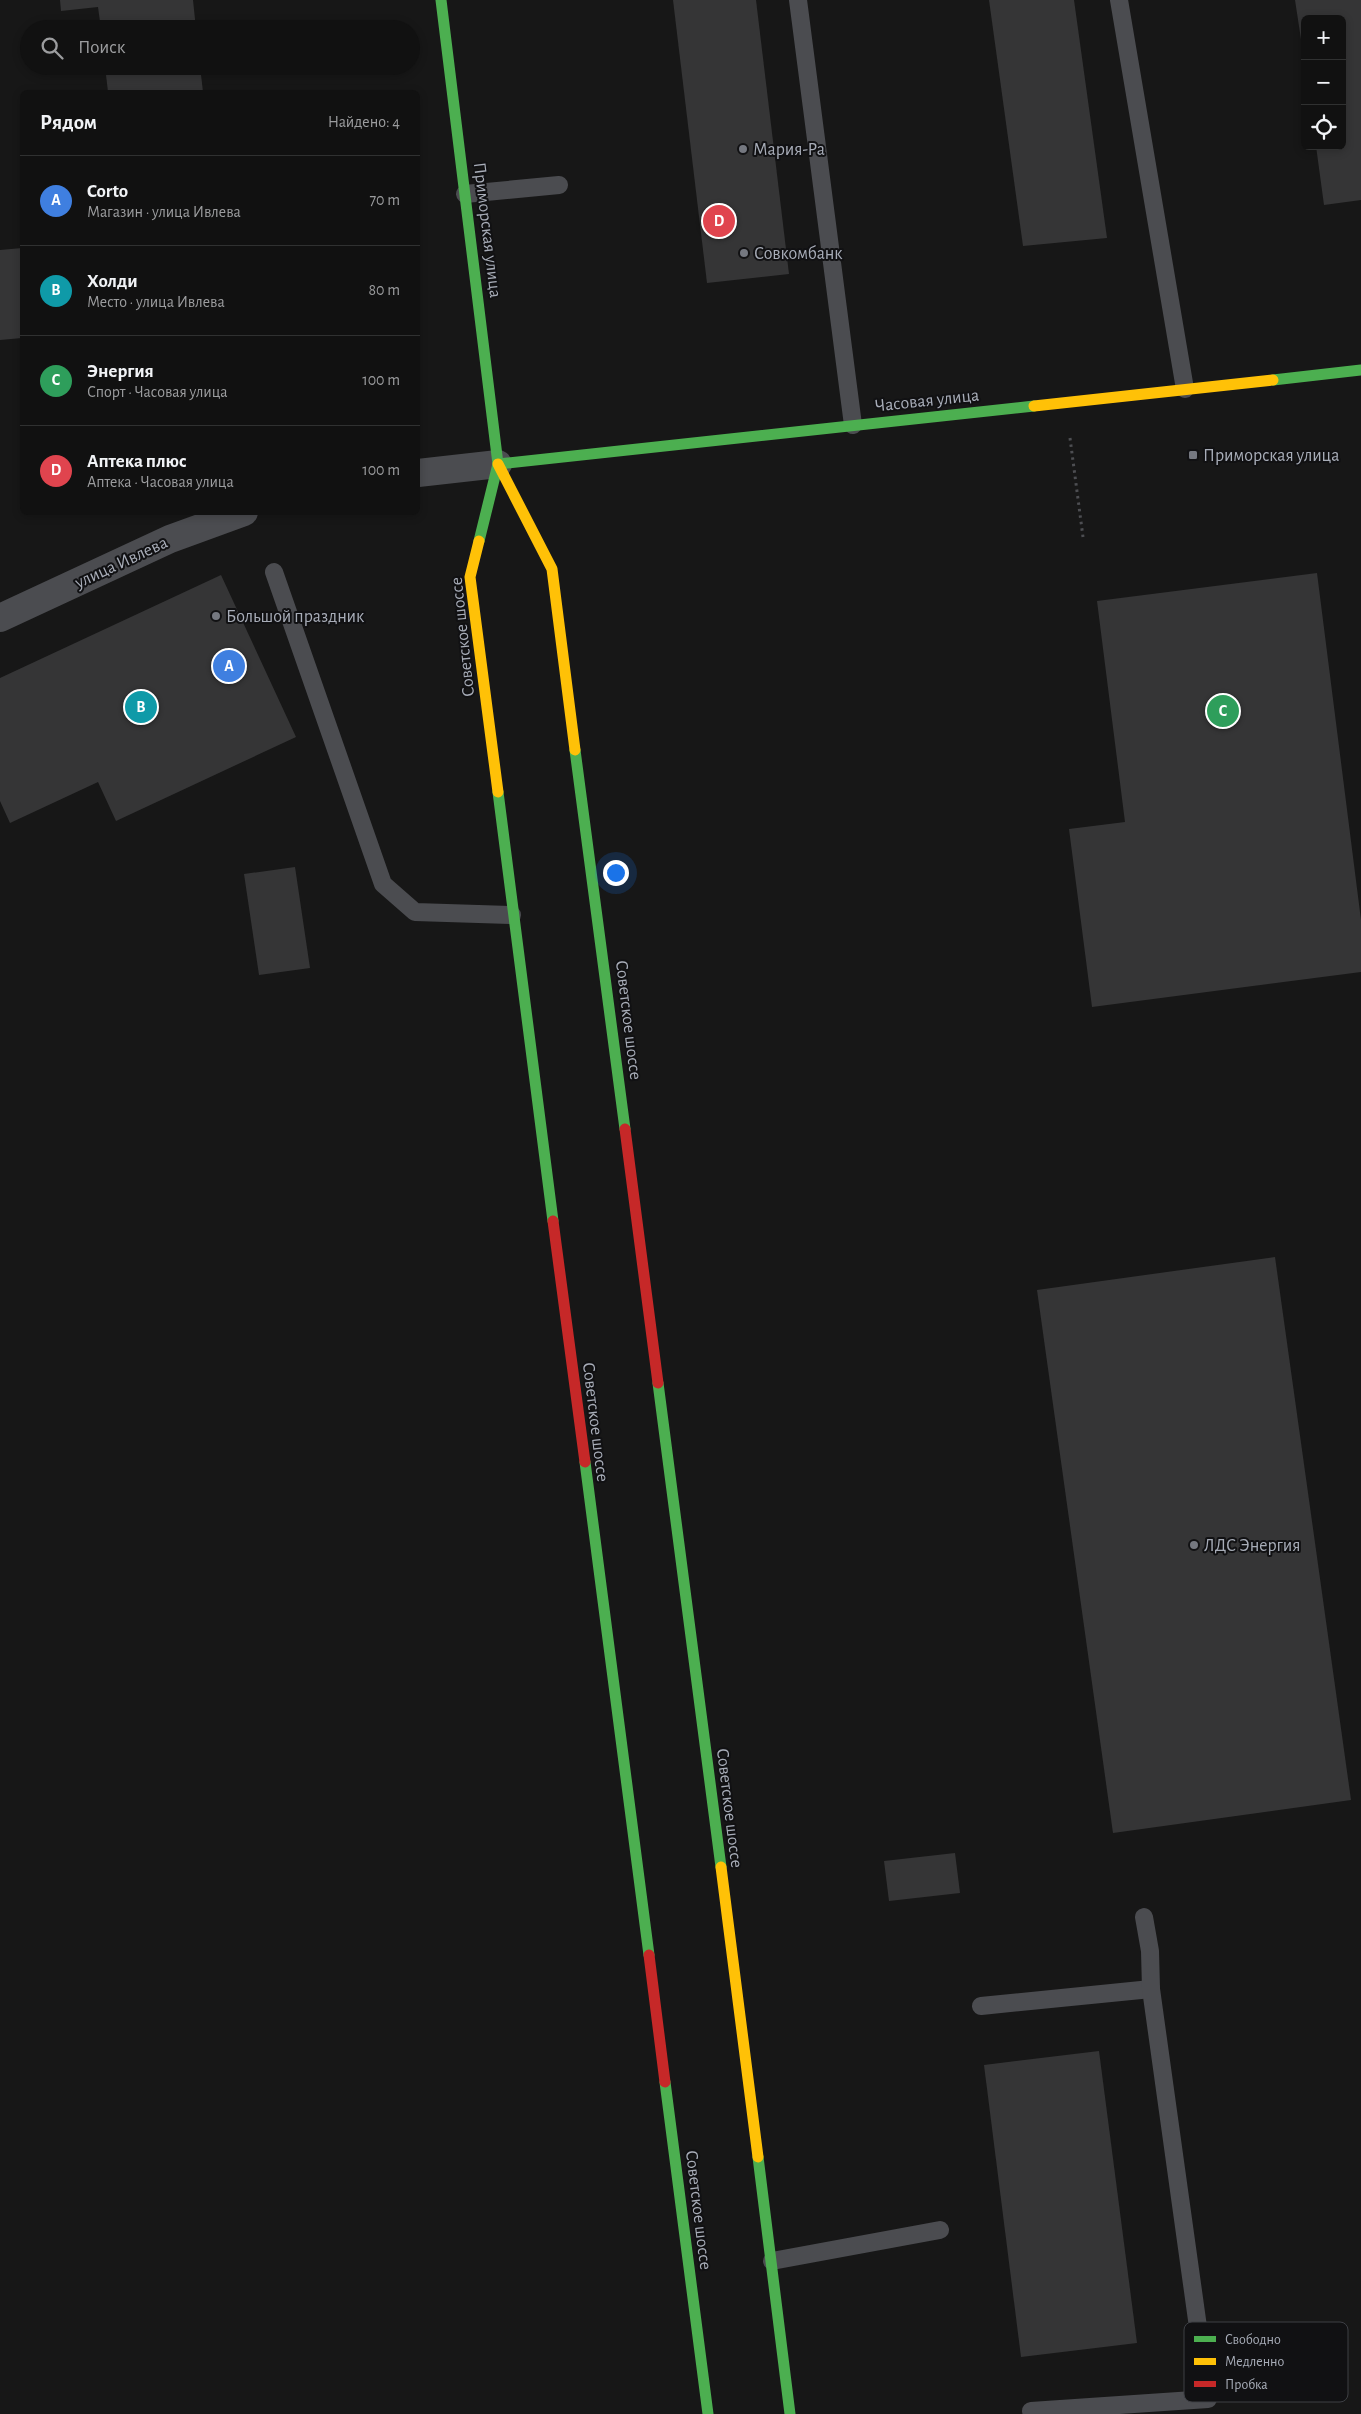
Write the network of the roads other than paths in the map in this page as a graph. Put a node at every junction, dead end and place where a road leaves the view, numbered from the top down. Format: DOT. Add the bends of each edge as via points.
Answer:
graph roads {
  1 [pos="441,0"];
  2 [pos="798,0"];
  3 [pos="1119,0"];
  4 [pos="559,186"];
  5 [pos="465,194"];
  6 [pos="1361,370"];
  7 [pos="1186,390"];
  8 [pos="853,425"];
  9 [pos="498,464"];
  10 [pos="420,472"];
  11 [pos="236,515"];
  12 [pos="274,572"];
  13 [pos="0,618"];
  14 [pos="512,915"];
  15 [pos="1144,1917"];
  16 [pos="1151,1989"];
  17 [pos="981,2006"];
  18 [pos="940,2230"];
  19 [pos="772,2261"];
  20 [pos="1197,2322"];
  21 [pos="1184,2401"];
  22 [pos="1032,2411"];
  23 [pos="708,2414"];
  24 [pos="790,2414"];
  1 -- 5 [label="main road, Приморская улица"];
  2 -- 8 [label="lane"];
  3 -- 7 [label="lane"];
  4 -- 5 [label="lane"];
  5 -- 9 [label="main road, Приморская улица"];
  6 -- 7 [label="main road, Часовая улица"];
  7 -- 8 [label="main road, Часовая улица"];
  8 -- 9 [label="main road, Часовая улица"];
  9 -- 10 [label="street"];
  9 -- 14 [label="main road, Советское шоссе" via="470,577"];
  9 -- 19 [label="main road, Советское шоссе" via="552,569"];
  11 -- 13 [label="street, улица Ивлева" via="170,539"];
  12 -- 14 [label="lane" via="383,884 415,912"];
  14 -- 23 [label="main road, Советское шоссе"];
  15 -- 16 [label="lane" via="1150,1951"];
  16 -- 17 [label="lane"];
  16 -- 20 [label="lane"];
  18 -- 19 [label="lane"];
  19 -- 24 [label="main road, Советское шоссе"];
  21 -- 22 [label="lane"];
}
